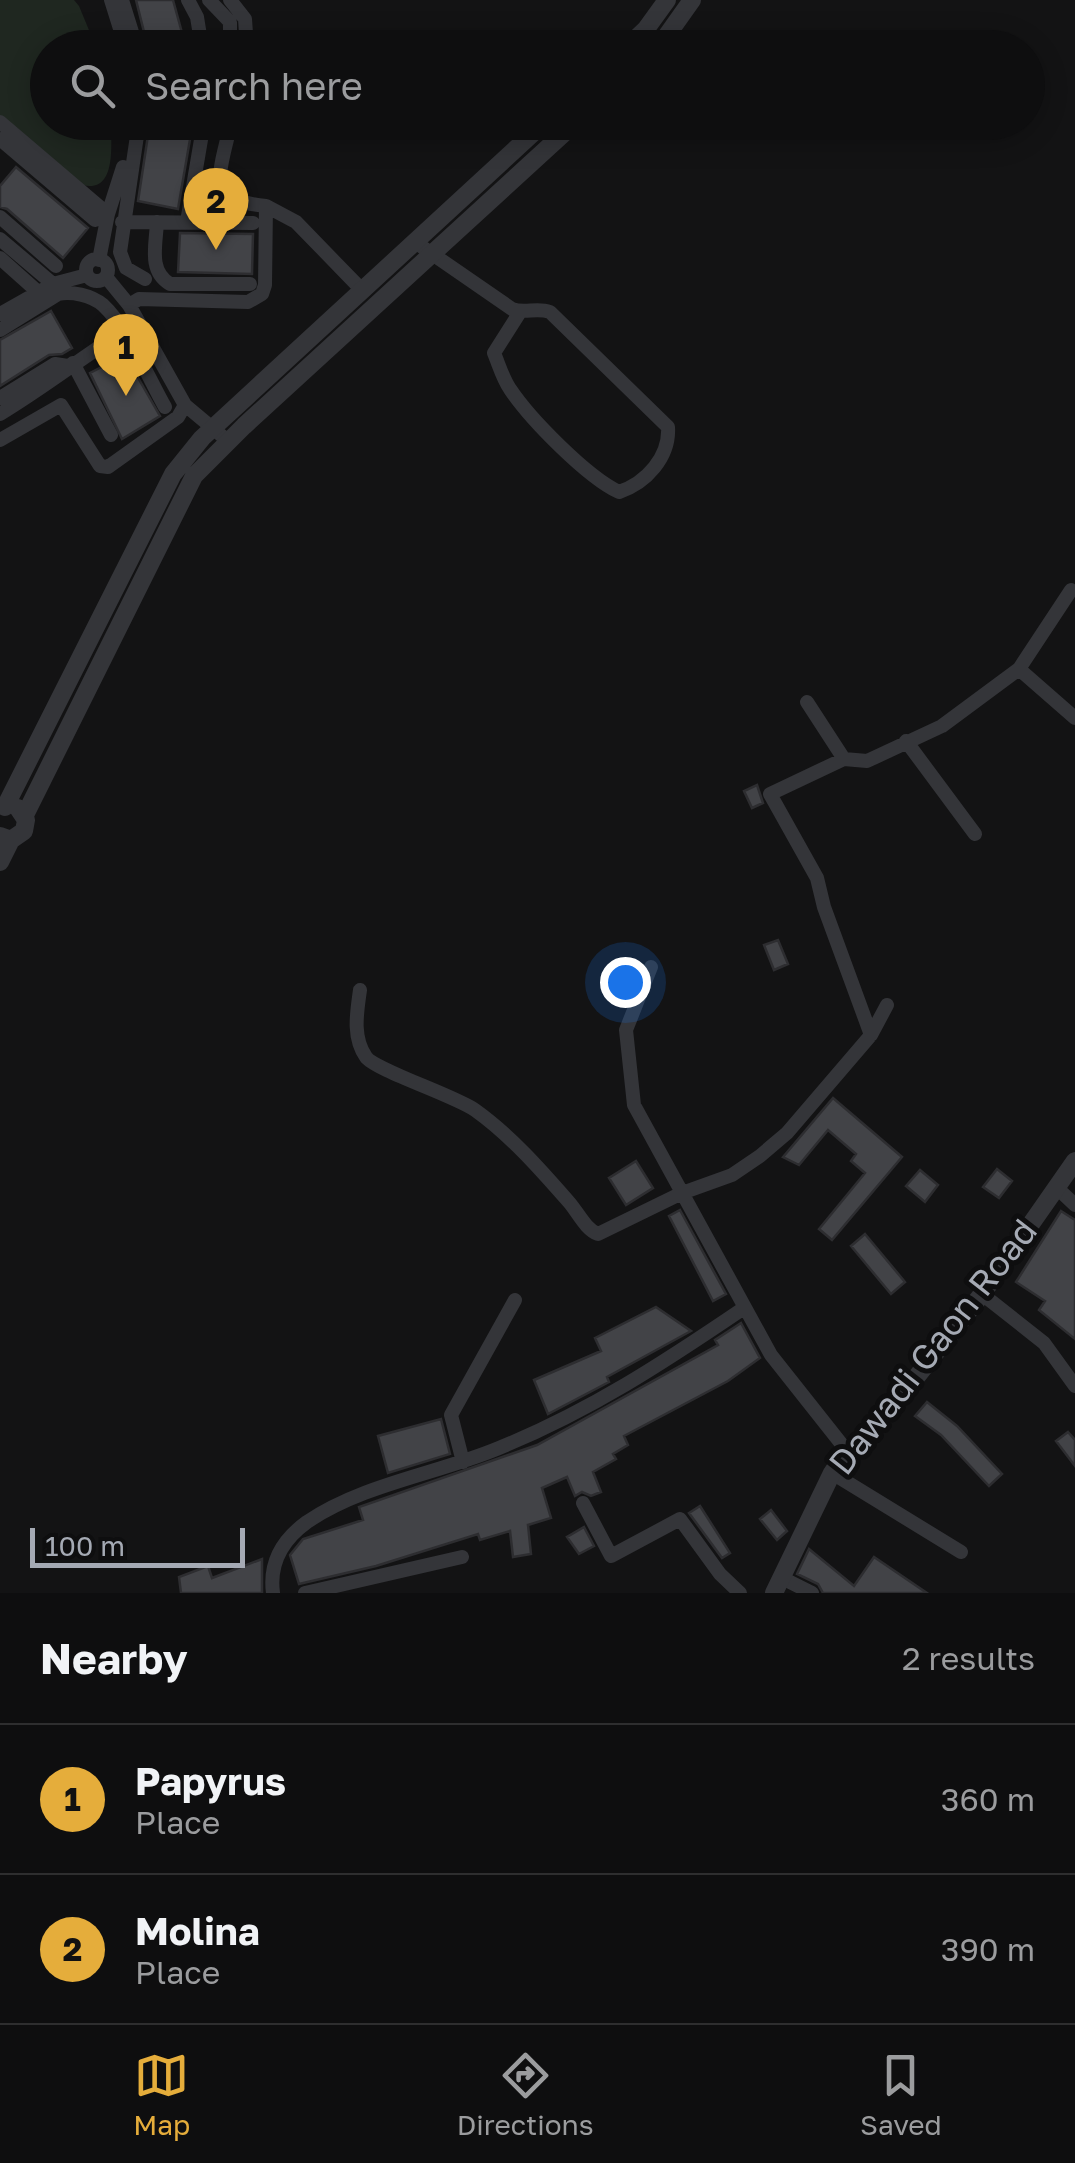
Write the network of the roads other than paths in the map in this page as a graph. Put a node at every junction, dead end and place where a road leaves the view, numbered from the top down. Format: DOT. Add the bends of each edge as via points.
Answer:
graph roads {
  1 [pos="111,0"];
  2 [pos="122,0"];
  3 [pos="188,0"];
  4 [pos="209,0"];
  5 [pos="230,0"];
  6 [pos="667,0"];
  7 [pos="692,0"];
  8 [pos="120,30"];
  9 [pos="131,30"];
  10 [pos="199,30"];
  11 [pos="230,30"];
  12 [pos="246,30"];
  13 [pos="645,30"];
  14 [pos="671,30"];
  15 [pos="0,122"];
  16 [pos="131,140"];
  17 [pos="201,140"];
  18 [pos="228,140"];
  19 [pos="525,140"];
  20 [pos="557,140"];
  21 [pos="1,142"];
  22 [pos="266,206"];
  23 [pos="0,217"];
  24 [pos="108,218"];
  25 [pos="157,222"];
  26 [pos="187,222"];
  27 [pos="253,223"];
  28 [pos="0,239"];
  29 [pos="415,242"];
  30 [pos="433,255"];
  31 [pos="0,258"];
  32 [pos="99,260"];
  33 [pos="56,266"];
  34 [pos="87,276"];
  35 [pos="106,277"];
  36 [pos="145,280"];
  37 [pos="53,284"];
  38 [pos="250,284"];
  39 [pos="362,290"];
  40 [pos="38,292"];
  41 [pos="129,305"];
  42 [pos="520,312"];
  43 [pos="0,314"];
  44 [pos="0,330"];
  45 [pos="122,332"];
  46 [pos="71,365"];
  47 [pos="0,398"];
  48 [pos="185,405"];
  49 [pos="164,407"];
  50 [pos="0,414"];
  51 [pos="213,428"];
  52 [pos="111,435"];
  53 [pos="0,440"];
  54 [pos="228,442"];
  55 [pos="1071,590"];
  56 [pos="1019,669"];
  57 [pos="807,702"];
  58 [pos="1075,718"];
  59 [pos="906,740"];
  60 [pos="844,759"];
  61 [pos="2,808"];
  62 [pos="25,815"];
  63 [pos="975,834"];
  64 [pos="5,838"];
  65 [pos="0,862"];
  66 [pos="651,967"];
  67 [pos="360,990"];
  68 [pos="887,1004"];
  69 [pos="872,1035"];
  70 [pos="1075,1161"];
  71 [pos="1056,1186"];
  72 [pos="682,1193"];
  73 [pos="1075,1205"];
  74 [pos="982,1294"];
  75 [pos="515,1300"];
  76 [pos="744,1308"];
  77 [pos="1075,1386"];
  78 [pos="847,1451"];
  79 [pos="462,1462"];
  80 [pos="832,1472"];
  81 [pos="583,1503"];
  82 [pos="961,1552"];
  83 [pos="462,1557"];
  84 [pos="778,1586"];
  85 [pos="273,1593"];
  86 [pos="305,1593"];
  87 [pos="740,1593"];
  88 [pos="812,1593"];
  1 -- 8 [label="street"];
  2 -- 9 [label="street"];
  3 -- 10 [label="street"];
  4 -- 11 [label="street"];
  5 -- 12 [label="street"];
  6 -- 13 [label="street"];
  7 -- 14 [label="street"];
  15 -- 24 [label="street"];
  16 -- 24 [label="street"];
  17 -- 26 [label="street"];
  18 -- 22 [label="street" via="220,175 226,194 239,204"];
  19 -- 29 [label="street"];
  20 -- 30 [label="street"];
  21 -- 24 [label="street"];
  22 -- 39 [label="street" via="296,222"];
  22 -- 41 [label="street" via="265,285 255,300 139,299"];
  23 -- 33 [label="street"];
  24 -- 25 [label="street"];
  24 -- 32 [label="street"];
  24 -- 36 [label="street" via="122,259"];
  25 -- 26 [label="street"];
  25 -- 38 [label="street" via="160,278 170,284"];
  26 -- 27 [label="street"];
  28 -- 37 [label="street"];
  29 -- 30 [label="street"];
  29 -- 39 [label="street"];
  30 -- 42 [label="street"];
  30 -- 54 [label="street"];
  31 -- 40 [label="street"];
  32 -- 34 [label="street" via="89,262"];
  32 -- 35 [label="street" via="107,266"];
  34 -- 35 [label="street"];
  34 -- 37 [label="street"];
  35 -- 41 [label="street"];
  37 -- 40 [label="street"];
  39 -- 51 [label="street"];
  40 -- 43 [label="street"];
  41 -- 48 [label="street"];
  42 -- 42 [label="street" via="550,312 668,427 669,443 635,486 619,492 602,484 509,388 494,353"];
  44 -- 45 [label="street" via="66,292 103,305"];
  45 -- 46 [label="street"];
  45 -- 49 [label="street"];
  46 -- 47 [label="street" via="55,364"];
  46 -- 50 [label="street"];
  46 -- 52 [label="street"];
  48 -- 51 [label="street"];
  48 -- 53 [label="street" via="169,426 108,467 100,466 60,405"];
  51 -- 54 [label="street"];
  51 -- 61 [label="street" via="173,474"];
  54 -- 62 [label="street" via="194,476"];
  55 -- 56 [label="street"];
  56 -- 58 [label="street"];
  56 -- 59 [label="street" via="942,726"];
  57 -- 60 [label="street"];
  59 -- 60 [label="street" via="867,761"];
  59 -- 63 [label="street"];
  60 -- 69 [label="street" via="770,794 818,878"];
  61 -- 62 [label="street" via="16,807"];
  62 -- 64 [label="street" via="24,831"];
  64 -- 65 [label="street"];
  66 -- 72 [label="street" via="626,1030 634,1106"];
  67 -- 72 [label="street" via="355,1027 366,1058 440,1091 506,1134 592,1232 606,1232"];
  68 -- 69 [label="street"];
  69 -- 72 [label="street" via="760,1156 732,1175"];
  70 -- 71 [label="street, Dawadi Gaon Road"];
  71 -- 73 [label="street"];
  71 -- 74 [label="street, Dawadi Gaon Road"];
  72 -- 76 [label="street"];
  74 -- 77 [label="street" via="1044,1343"];
  74 -- 78 [label="street, Dawadi Gaon Road" via="888,1414"];
  75 -- 79 [label="street" via="451,1415"];
  76 -- 78 [label="street" via="771,1355"];
  76 -- 79 [label="street" via="598,1404"];
  78 -- 80 [label="street, Dawadi Gaon Road"];
  79 -- 85 [label="street" via="341,1503 305,1524 275,1559"];
  80 -- 82 [label="street"];
  80 -- 84 [label="street, Dawadi Gaon Road"];
  81 -- 87 [label="street" via="611,1556 680,1519"];
  83 -- 86 [label="street"];
  84 -- 88 [label="street"];
}
